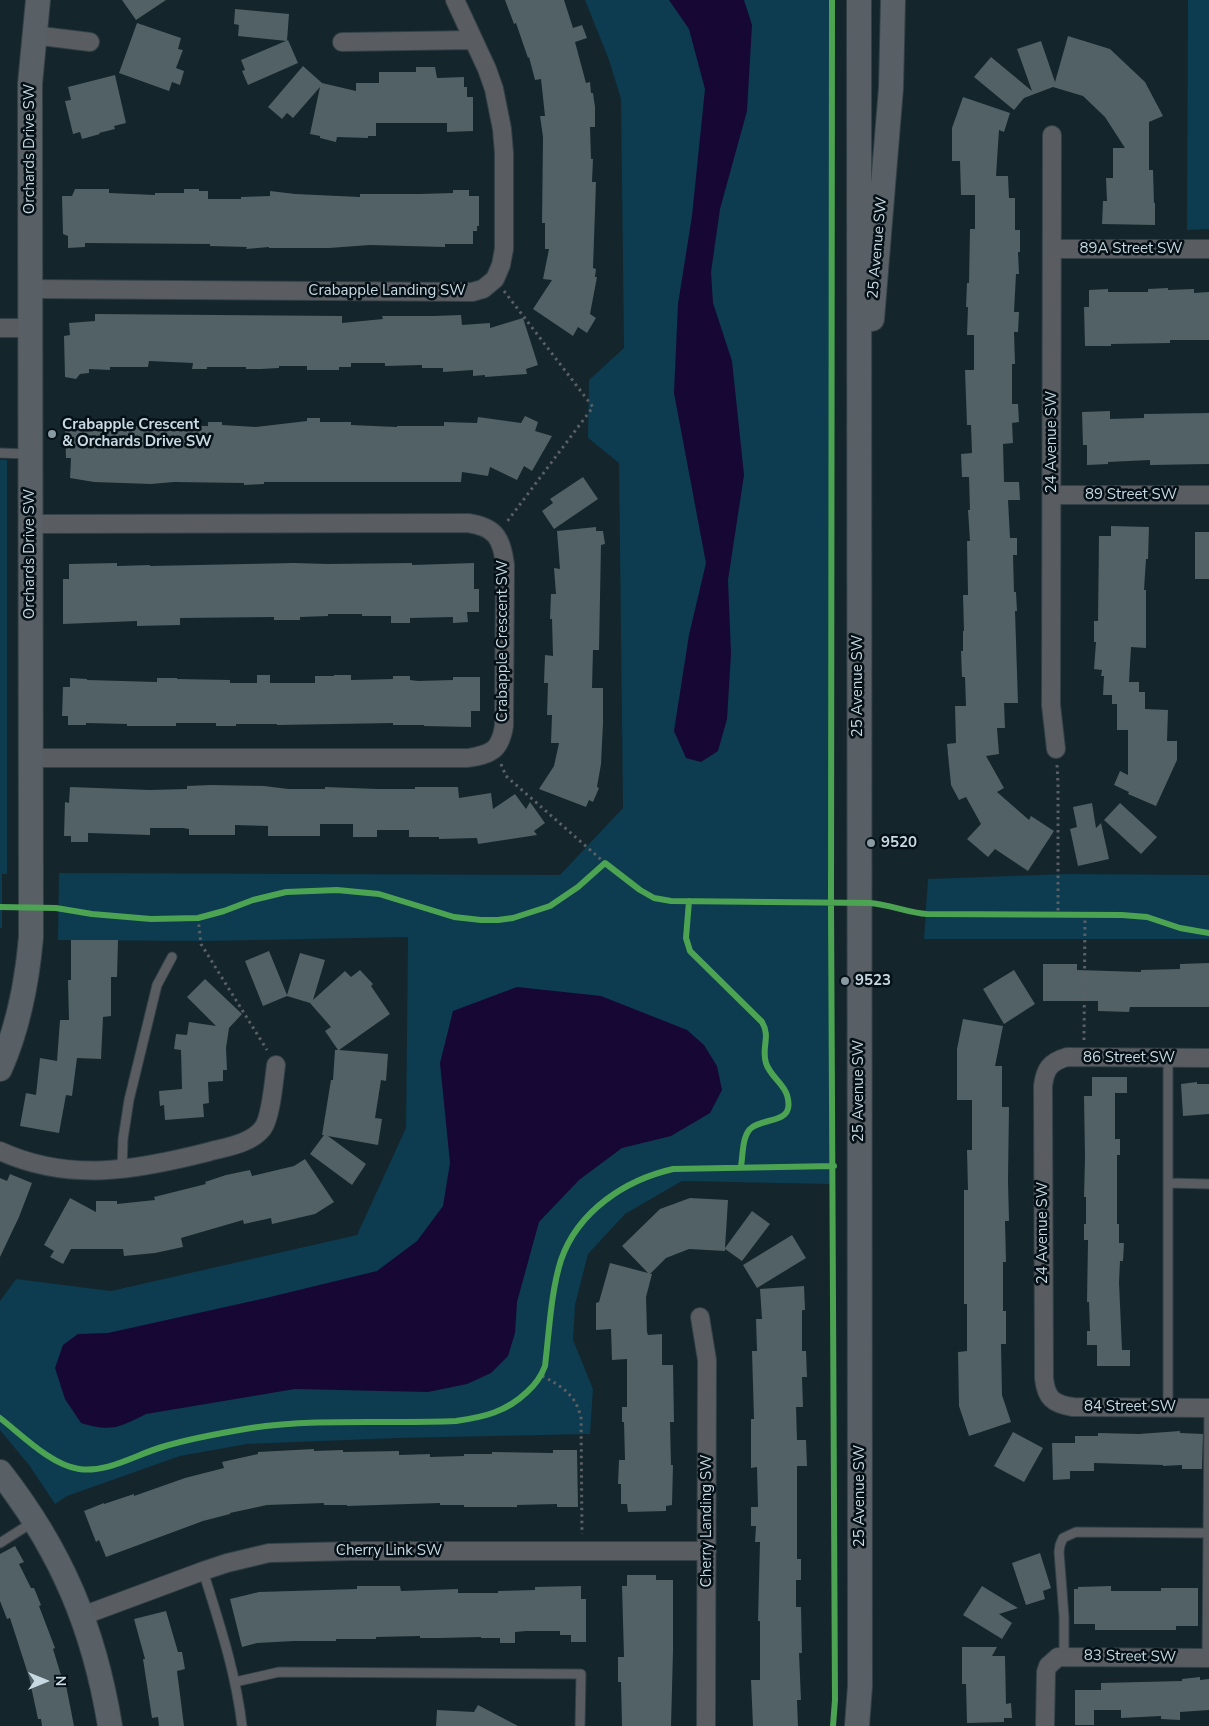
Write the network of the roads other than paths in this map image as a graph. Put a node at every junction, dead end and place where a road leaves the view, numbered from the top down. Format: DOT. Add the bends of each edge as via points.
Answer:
graph roads {
  1 [pos="38,0"];
  2 [pos="455,0"];
  3 [pos="859,0"];
  4 [pos="893,0"];
  5 [pos="33,35"];
  6 [pos="474,40"];
  7 [pos="90,42"];
  8 [pos="342,42"];
  9 [pos="1052,135"];
  10 [pos="1052,248"];
  11 [pos="1209,249"];
  12 [pos="30,289"];
  13 [pos="0,328"];
  14 [pos="30,328"];
  15 [pos="0,453"];
  16 [pos="30,454"];
  17 [pos="858,495"];
  18 [pos="1052,495"];
  19 [pos="1209,495"];
  20 [pos="30,524"];
  21 [pos="1056,749"];
  22 [pos="30,758"];
  23 [pos="172,957"];
  24 [pos="1168,1058"];
  25 [pos="1209,1058"];
  26 [pos="276,1065"];
  27 [pos="1051,1066"];
  28 [pos="0,1069"];
  29 [pos="0,1151"];
  30 [pos="122,1170"];
  31 [pos="1168,1184"];
  32 [pos="1209,1184"];
  33 [pos="700,1317"];
  34 [pos="1052,1400"];
  35 [pos="1168,1407"];
  36 [pos="1209,1408"];
  37 [pos="0,1472"];
  38 [pos="35,1520"];
  39 [pos="1207,1533"];
  40 [pos="0,1543"];
  41 [pos="708,1551"];
  42 [pos="203,1570"];
  43 [pos="82,1616"];
  44 [pos="1208,1658"];
  45 [pos="1058,1659"];
  46 [pos="235,1682"];
  47 [pos="860,1686"];
  48 [pos="110,1726"];
  49 [pos="242,1726"];
  50 [pos="580,1726"];
  51 [pos="706,1726"];
  52 [pos="857,1726"];
  53 [pos="865,1726"];
  54 [pos="1044,1726"];
  1 -- 5 [label="main road, Orchards Drive SW"];
  2 -- 6 [label="street"];
  3 -- 17 [label="main road, 25 Avenue SW"];
  4 -- 17 [label="main road, 25 Avenue SW" via="888,124"];
  5 -- 7 [label="street"];
  5 -- 12 [label="main road, Orchards Drive SW"];
  6 -- 8 [label="street"];
  6 -- 12 [label="street, Crabapple Landing SW" via="494,89 504,153 504,249 495,280 483,289 472,292"];
  9 -- 10 [label="street, 24 Avenue SW"];
  10 -- 11 [label="street, 89A Street SW"];
  10 -- 18 [label="street, 24 Avenue SW"];
  12 -- 14 [label="main road, Orchards Drive SW"];
  13 -- 14 [label="street"];
  14 -- 16 [label="main road, Orchards Drive SW"];
  15 -- 16 [label="lane"];
  16 -- 20 [label="main road, Orchards Drive SW"];
  17 -- 47 [label="main road, 25 Avenue SW"];
  18 -- 19 [label="street, 89 Street SW"];
  18 -- 21 [label="street, 24 Avenue SW" via="1051,705"];
  20 -- 22 [label="main road, Orchards Drive SW"];
  20 -- 22 [label="street, Crabapple Crescent SW" via="468,523 487,528 495,535 501,543 505,565 504,726 499,745 488,754 468,758"];
  22 -- 28 [label="main road, Orchards Drive SW" via="31,927 28,971 17,1023"];
  23 -- 30 [label="lane" via="157,985 138,1062 124,1130"];
  24 -- 25 [label="street, 86 Street SW"];
  24 -- 27 [label="street, 86 Street SW" via="1067,1057"];
  24 -- 31 [label="lane"];
  26 -- 30 [label="street" via="268,1116 258,1133 236,1144 161,1164"];
  27 -- 34 [label="street, 24 Avenue SW" via="1046,1070 1043,1086 1043,1125 1044,1378"];
  29 -- 30 [label="street" via="48,1166 80,1171"];
  31 -- 32 [label="lane"];
  31 -- 35 [label="lane"];
  33 -- 41 [label="street, Cherry Landing SW" via="708,1360"];
  34 -- 35 [label="street, 84 Street SW" via="1072,1407"];
  35 -- 36 [label="street, 84 Street SW"];
  36 -- 39 [label="lane"];
  37 -- 38 [label="main road"];
  38 -- 40 [label="lane"];
  38 -- 43 [label="main road" via="55,1554"];
  39 -- 44 [label="lane"];
  39 -- 45 [label="lane" via="1076,1532 1063,1538 1059,1552 1064,1617"];
  41 -- 42 [label="street, Cherry Link SW" via="287,1552 251,1556"];
  41 -- 51 [label="street, Cherry Landing SW"];
  42 -- 43 [label="street, Cherry Link SW"];
  42 -- 46 [label="lane"];
  43 -- 48 [label="main road" via="103,1686"];
  44 -- 45 [label="street, 83 Street SW"];
  45 -- 54 [label="street" via="1048,1666 1044,1682"];
  46 -- 49 [label="lane"];
  46 -- 50 [label="lane" via="279,1672 581,1674"];
  47 -- 52 [label="main road, 25 Avenue SW"];
  47 -- 53 [label="main road, 25 Avenue SW"];
}
